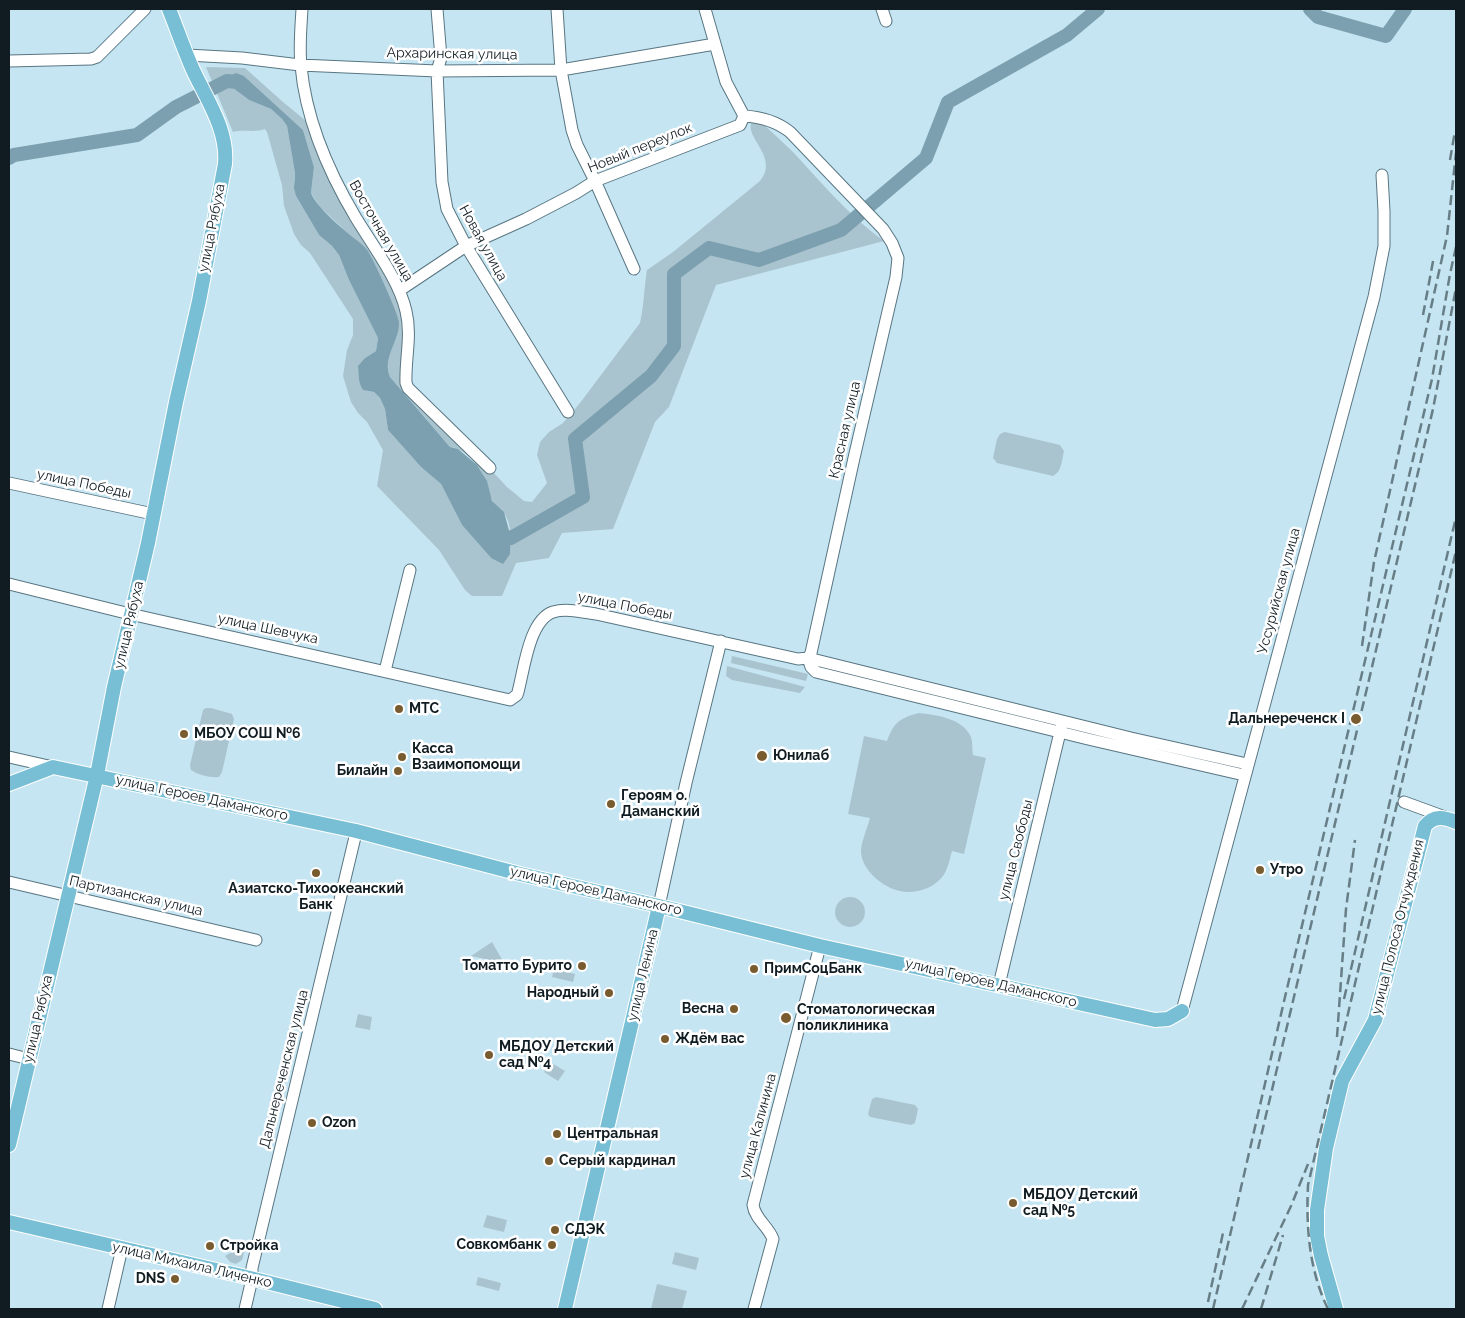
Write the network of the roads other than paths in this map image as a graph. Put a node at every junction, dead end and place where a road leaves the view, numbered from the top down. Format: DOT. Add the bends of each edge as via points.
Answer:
graph roads {
  1 [pos="145,9"];
  2 [pos="169,9"];
  3 [pos="302,9"];
  4 [pos="437,9"];
  5 [pos="557,9"];
  6 [pos="705,9"];
  7 [pos="882,9"];
  8 [pos="886,21"];
  9 [pos="715,44"];
  10 [pos="187,55"];
  11 [pos="9,61"];
  12 [pos="300,65"];
  13 [pos="561,70"];
  14 [pos="437,71"];
  15 [pos="744,116"];
  16 [pos="1382,175"];
  17 [pos="595,181"];
  18 [pos="466,246"];
  19 [pos="634,269"];
  20 [pos="400,290"];
  21 [pos="568,412"];
  22 [pos="490,468"];
  23 [pos="9,484"];
  24 [pos="153,514"];
  25 [pos="410,570"];
  26 [pos="9,584"];
  27 [pos="130,614"];
  28 [pos="721,641"];
  29 [pos="808,658"];
  30 [pos="385,671"];
  31 [pos="518,692"];
  32 [pos="1061,726"];
  33 [pos="9,757"];
  34 [pos="53,767"];
  35 [pos="1246,769"];
  36 [pos="97,775"];
  37 [pos="9,784"];
  38 [pos="1404,802"];
  39 [pos="1451,820"];
  40 [pos="355,837"];
  41 [pos="9,882"];
  42 [pos="67,896"];
  43 [pos="658,906"];
  44 [pos="256,940"];
  45 [pos="820,946"];
  46 [pos="1000,985"];
  47 [pos="1182,1011"];
  48 [pos="9,1054"];
  49 [pos="29,1059"];
  50 [pos="9,1145"];
  51 [pos="9,1222"];
  52 [pos="122,1248"];
  53 [pos="252,1279"];
  54 [pos="108,1309"];
  55 [pos="245,1309"];
  56 [pos="375,1309"];
  57 [pos="566,1309"];
  58 [pos="754,1309"];
  59 [pos="1336,1309"];
  1 -- 11 [label="street" via="97,57"];
  2 -- 10 [label="main road, улица Рябуха"];
  3 -- 12 [label="street, Восточная улица"];
  4 -- 14 [label="street, Новая улица" via="441,58"];
  5 -- 13 [label="street"];
  6 -- 9 [label="street"];
  7 -- 8 [label="street"];
  9 -- 13 [label="street, Архаринская улица"];
  9 -- 15 [label="street" via="726,82"];
  10 -- 12 [label="street, Архаринская улица"];
  10 -- 24 [label="main road, улица Рябуха" via="223,138 225,164"];
  12 -- 14 [label="street, Архаринская улица"];
  12 -- 20 [label="street, Восточная улица" via="309,113 326,164"];
  13 -- 14 [label="street, Архаринская улица"];
  13 -- 17 [label="street" via="572,130"];
  14 -- 18 [label="street, Новая улица" via="444,200"];
  15 -- 17 [label="street, Новый переулок" via="740,125"];
  15 -- 29 [label="street, Красная улица" via="769,119 783,126 872,216 892,243 898,258"];
  16 -- 35 [label="street, Уссурийская улица" via="1384,246 1377,287"];
  17 -- 18 [label="street, Новый переулок" via="526,219"];
  17 -- 19 [label="street"];
  18 -- 20 [label="street, Новый переулок"];
  18 -- 21 [label="street, Новая улица"];
  20 -- 22 [label="street, Восточная улица" via="410,342 406,376 408,388"];
  23 -- 24 [label="street, улица Победы"];
  24 -- 27 [label="main road, улица Рябуха"];
  25 -- 30 [label="street"];
  26 -- 27 [label="street, улица Шевчука"];
  27 -- 30 [label="street, улица Шевчука"];
  27 -- 36 [label="main road, улица Рябуха"];
  28 -- 29 [label="street, улица Победы" via="798,659"];
  28 -- 31 [label="street, улица Победы" via="596,614 555,611 534,630"];
  28 -- 43 [label="street, улица Ленина"];
  29 -- 32 [label="street, улица Победы"];
  30 -- 31 [label="street, улица Шевчука" via="497,698 510,700"];
  32 -- 35 [label="street, улица Победы"];
  32 -- 46 [label="street, улица Свободы"];
  33 -- 34 [label="street, улица Героев Даманского"];
  34 -- 36 [label="main road, улица Героев Даманского"];
  34 -- 37 [label="main road"];
  35 -- 47 [label="street, Уссурийская улица"];
  36 -- 42 [label="main road, улица Рябуха"];
  36 -- 43 [label="main road, улица Героев Даманского" via="356,832"];
  38 -- 39 [label="street"];
  39 -- 59 [label="main road, улица Полоса Отчуждения" via="1432,819 1423,831 1375,1020 1346,1073 1334,1109 1319,1190 1317,1221 1319,1246"];
  40 -- 53 [label="street, Дальнереченская улица" via="268,1196"];
  41 -- 42 [label="street, Партизанская улица"];
  42 -- 44 [label="street, Партизанская улица"];
  42 -- 49 [label="main road, улица Рябуха"];
  43 -- 45 [label="main road, улица Героев Даманского"];
  43 -- 57 [label="main road, улица Ленина"];
  45 -- 46 [label="main road, улица Героев Даманского"];
  45 -- 58 [label="street, улица Калинина" via="753,1205 772,1239"];
  46 -- 47 [label="main road, улица Героев Даманского" via="1155,1020 1168,1019"];
  48 -- 49 [label="street"];
  49 -- 50 [label="main road, улица Рябуха"];
  51 -- 52 [label="main road, улица Михаила Личенко"];
  52 -- 53 [label="main road, улица Михаила Личенко"];
  52 -- 54 [label="street"];
  53 -- 55 [label="street, Дальнереченская улица"];
  53 -- 56 [label="main road, улица Михаила Личенко"];
}
